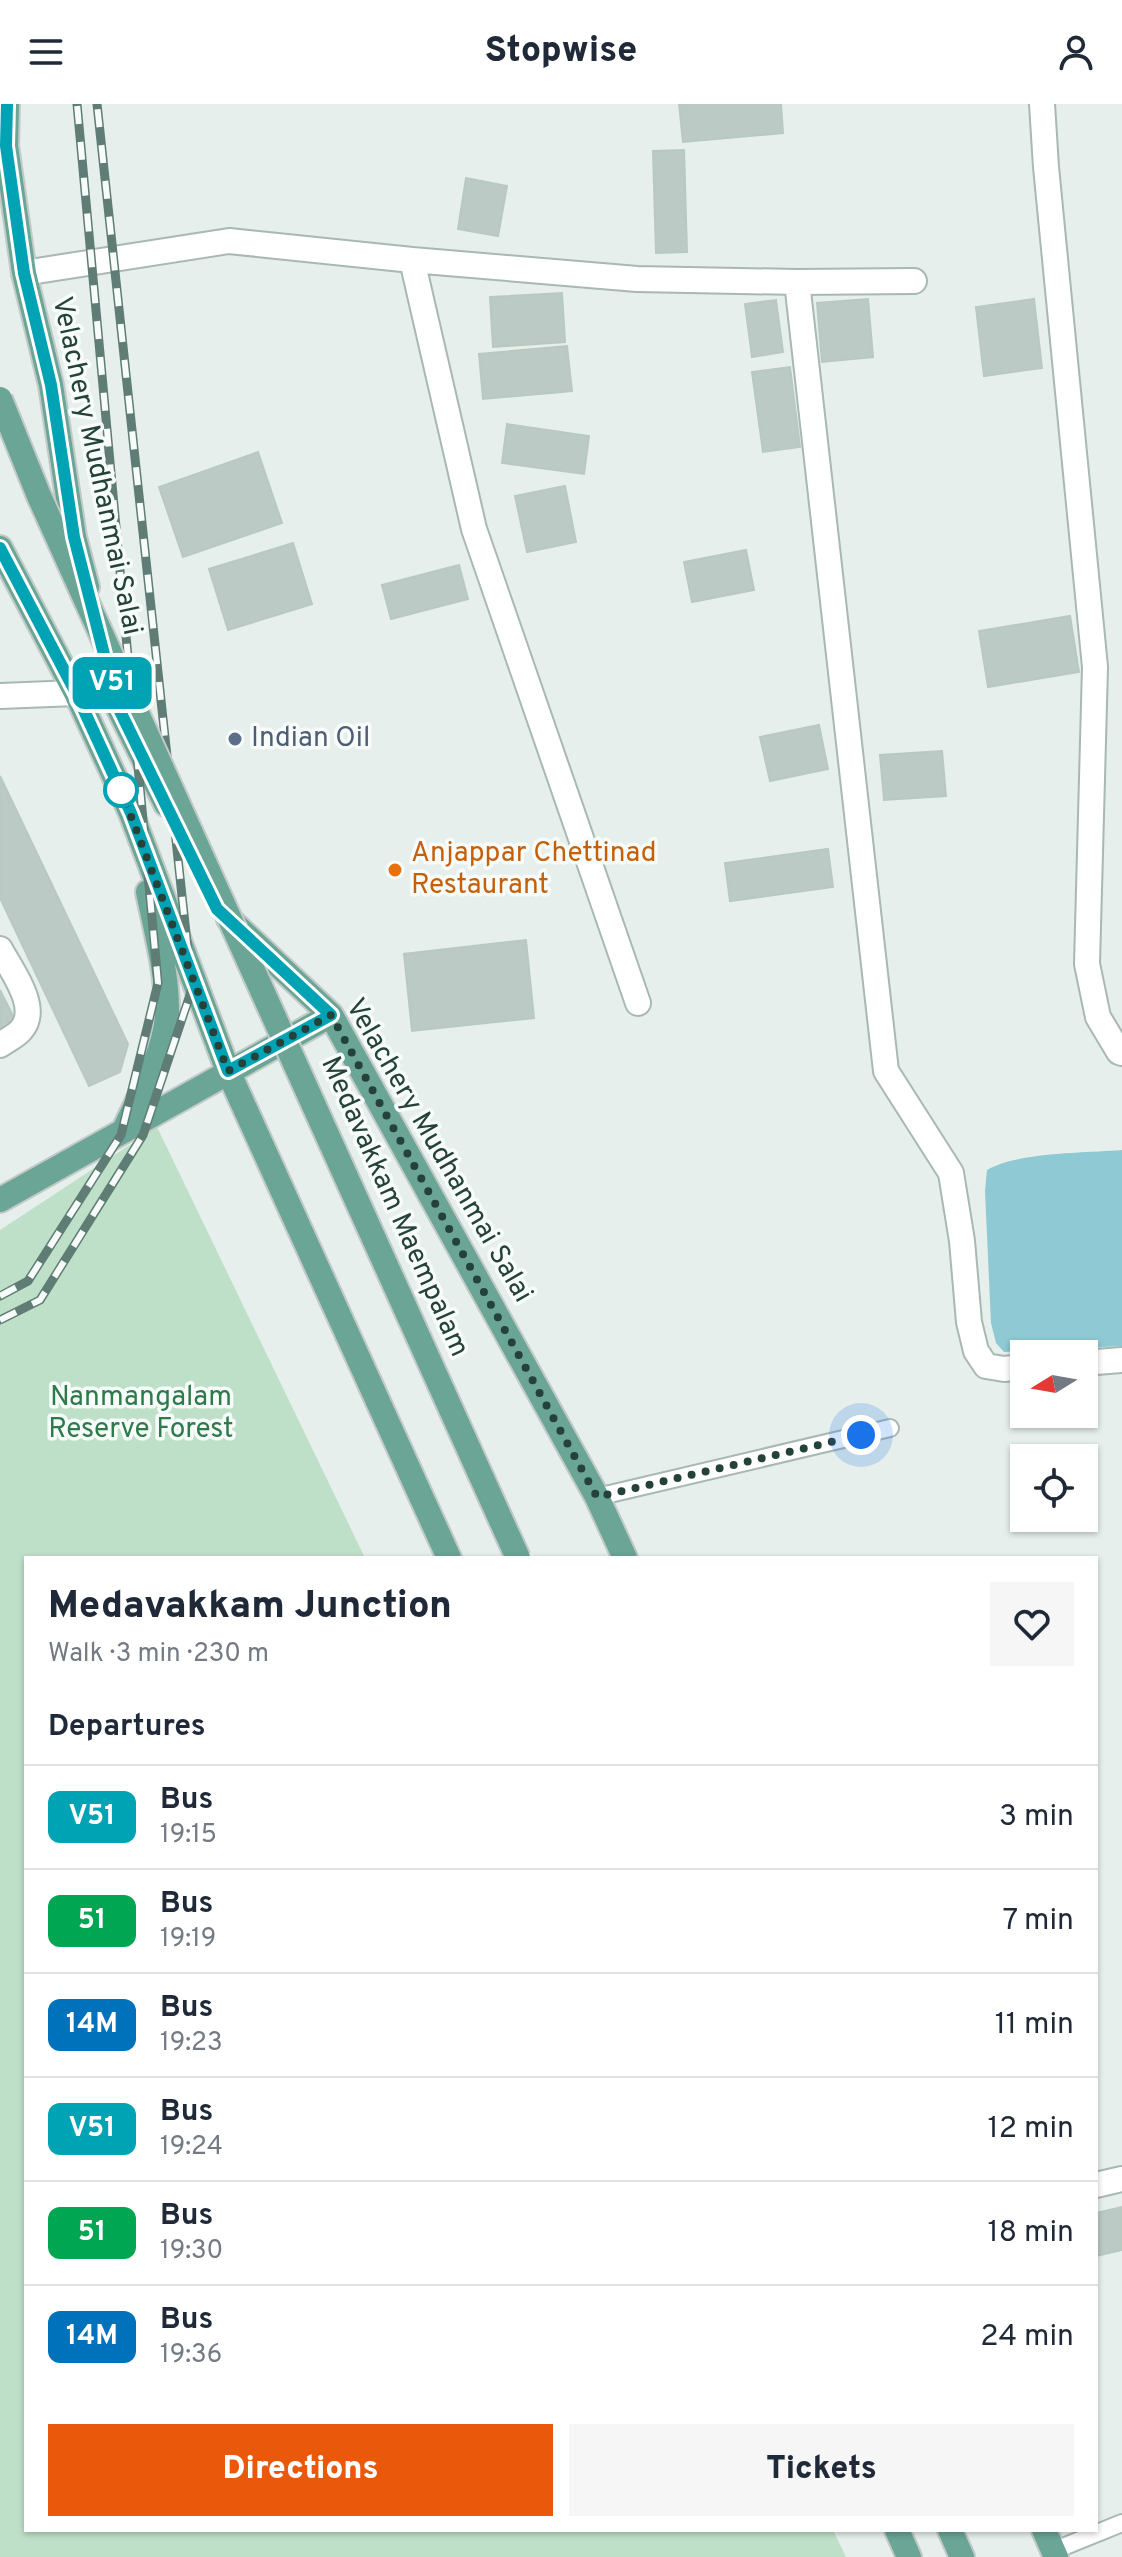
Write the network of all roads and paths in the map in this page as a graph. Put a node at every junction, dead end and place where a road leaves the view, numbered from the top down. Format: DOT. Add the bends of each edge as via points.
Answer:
graph roads {
  1 [pos="7,104"];
  2 [pos="1042,104"];
  3 [pos="412,260"];
  4 [pos="24,273"];
  5 [pos="914,281"];
  6 [pos="797,282"];
  7 [pos="0,399"];
  8 [pos="0,548"];
  9 [pos="76,693"];
  10 [pos="0,696"];
  11 [pos="131,813"];
  12 [pos="0,949"];
  13 [pos="638,1003"];
  14 [pos="331,1015"];
  15 [pos="0,1045"];
  16 [pos="1122,1053"];
  17 [pos="228,1071"];
  18 [pos="125,1128"];
  19 [pos="0,1200"];
  20 [pos="1122,1360"];
  21 [pos="1098,1362"];
  22 [pos="1010,1368"];
  23 [pos="890,1428"];
  24 [pos="597,1497"];
  25 [pos="448,1556"];
  26 [pos="517,1556"];
  27 [pos="624,1556"];
  28 [pos="1122,2179"];
  29 [pos="1098,2185"];
  30 [pos="1122,2523"];
  31 [pos="1098,2531"];
  32 [pos="898,2532"];
  33 [pos="951,2532"];
  34 [pos="1094,2532"];
  35 [pos="1051,2546"];
  36 [pos="909,2557"];
  37 [pos="962,2557"];
  1 -- 4 [label="main road, Velachery Mudhanmai Salai" via="6,146"];
  2 -- 16 [label="street" via="1095,667 1087,964 1098,1017"];
  3 -- 4 [label="street" via="229,241"];
  3 -- 6 [label="street" via="637,279"];
  3 -- 13 [label="street" via="474,529"];
  4 -- 14 [label="main road, Velachery Mudhanmai Salai" via="51,385 74,537 117,705 217,909"];
  5 -- 6 [label="street"];
  6 -- 22 [label="street" via="886,1071 951,1173 976,1351 986,1366"];
  7 -- 26 [label="main road, Medavakkam Maempalam, bridge"];
  8 -- 9 [label="main road"];
  9 -- 10 [label="street"];
  9 -- 11 [label="main road"];
  11 -- 17 [label="main road"];
  11 -- 18 [label="main road" via="162,961 167,1018 156,1059"];
  12 -- 15 [label="street" via="28,1005 20,1033"];
  14 -- 17 [label="main road"];
  14 -- 24 [label="main road, Velachery Mudhanmai Salai"];
  17 -- 18 [label="main road"];
  17 -- 25 [label="main road"];
  18 -- 19 [label="main road"];
  20 -- 21 [label="street"];
  23 -- 24 [label="lane"];
  24 -- 27 [label="main road, Velachery Mudhanmai Salai"];
  28 -- 29 [label="street"];
  30 -- 31 [label="lane"];
  32 -- 36 [label="main road"];
  33 -- 37 [label="main road"];
  34 -- 35 [label="lane"];
}
